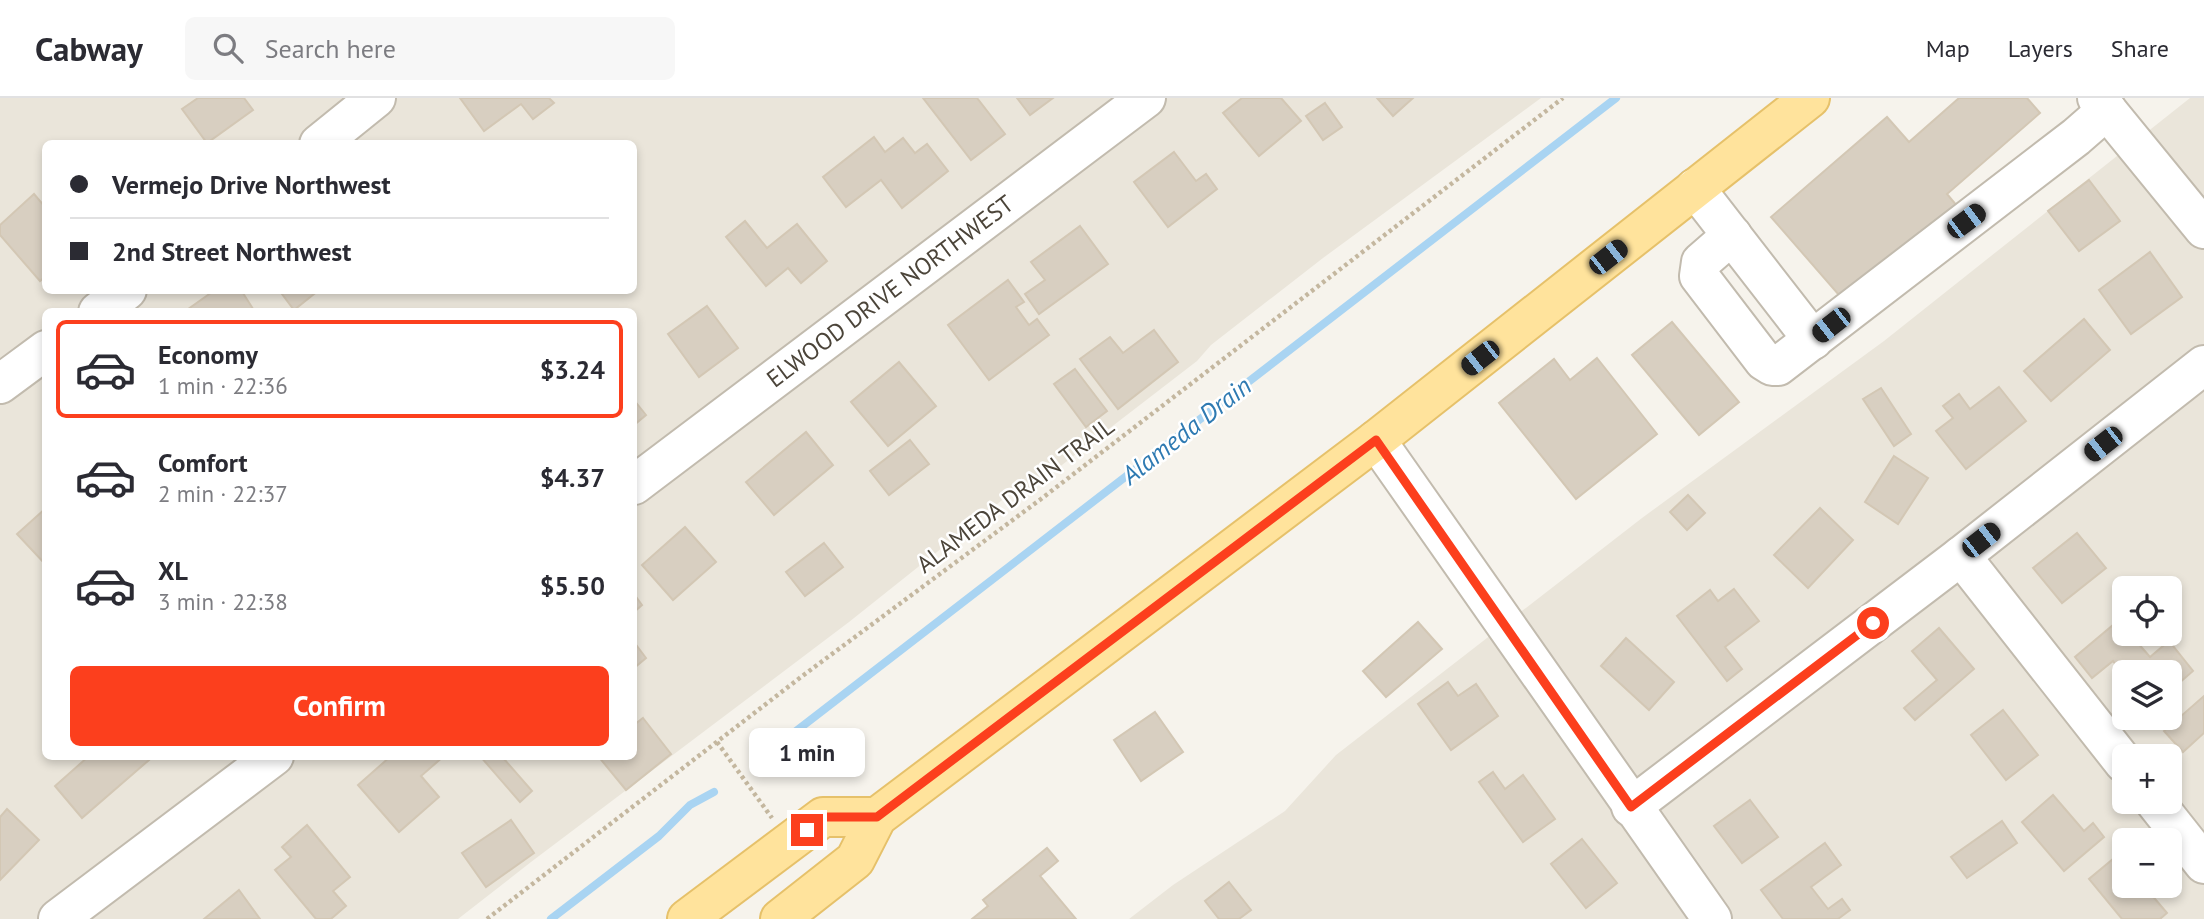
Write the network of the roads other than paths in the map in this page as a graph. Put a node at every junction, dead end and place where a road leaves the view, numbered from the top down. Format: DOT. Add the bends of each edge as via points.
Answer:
graph roads {
  1 [pos="376,98"];
  2 [pos="1146,98"];
  3 [pos="1810,98"];
  4 [pos="2102,104"];
  5 [pos="323,140"];
  6 [pos="1695,188"];
  7 [pos="2204,229"];
  8 [pos="1732,235"];
  9 [pos="122,294"];
  10 [pos="103,308"];
  11 [pos="1813,340"];
  12 [pos="42,353"];
  13 [pos="2204,365"];
  14 [pos="0,384"];
  15 [pos="1376,440"];
  16 [pos="637,483"];
  17 [pos="1961,556"];
  18 [pos="2112,748"];
  19 [pos="269,760"];
  20 [pos="1631,807"];
  21 [pos="2164,814"];
  22 [pos="877,817"];
  23 [pos="2204,864"];
  24 [pos="58,919"];
  25 [pos="687,919"];
  26 [pos="780,919"];
  27 [pos="1712,919"];
  1 -- 5 [label="street"];
  2 -- 16 [label="street, ELWOOD DRIVE NORTHWEST"];
  3 -- 6 [label="main road"];
  4 -- 7 [label="street"];
  4 -- 11 [label="street" via="2076,137"];
  6 -- 8 [label="street"];
  6 -- 15 [label="main road"];
  8 -- 11 [label="street"];
  8 -- 11 [label="street" via="1701,262 1699,276 1764,361 1778,366"];
  9 -- 10 [label="street"];
  12 -- 14 [label="street"];
  13 -- 17 [label="street"];
  15 -- 20 [label="street"];
  15 -- 22 [label="main road"];
  17 -- 18 [label="street"];
  17 -- 20 [label="street"];
  19 -- 24 [label="street"];
  20 -- 27 [label="street"];
  21 -- 23 [label="street"];
  22 -- 25 [label="main road" via="823,817"];
  22 -- 26 [label="main road" via="855,860"];
}
